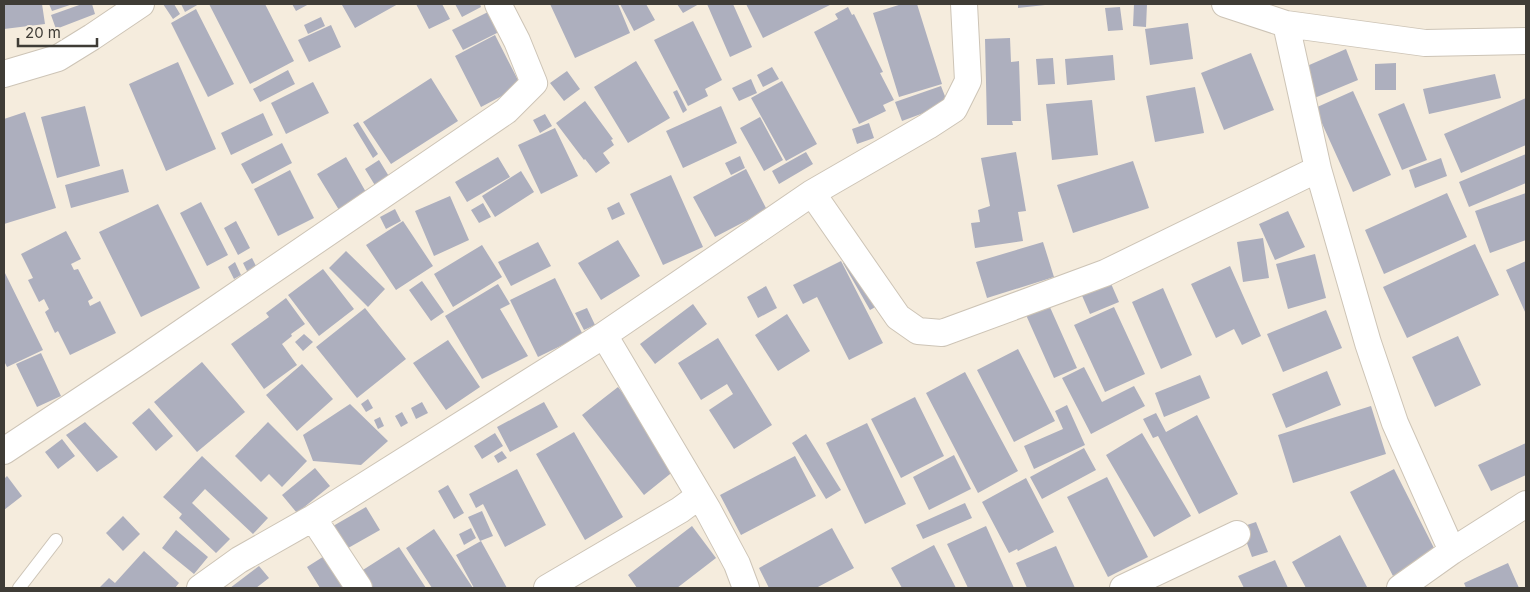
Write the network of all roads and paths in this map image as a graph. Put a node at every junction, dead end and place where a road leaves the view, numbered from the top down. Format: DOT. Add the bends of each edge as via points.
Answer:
graph roads {
  1 [pos="141,4"];
  2 [pos="498,4"];
  3 [pos="964,4"];
  4 [pos="1226,4"];
  5 [pos="1286,24"];
  6 [pos="1526,41"];
  7 [pos="4,74"];
  8 [pos="1318,169"];
  9 [pos="812,193"];
  10 [pos="604,334"];
  11 [pos="4,451"];
  12 [pos="699,496"];
  13 [pos="1526,504"];
  14 [pos="313,518"];
  15 [pos="1237,534"];
  16 [pos="56,540"];
  17 [pos="1452,551"];
  18 [pos="19,588"];
  19 [pos="200,588"];
  20 [pos="359,588"];
  21 [pos="547,588"];
  22 [pos="746,588"];
  23 [pos="1123,588"];
  24 [pos="1400,588"];
  1 -- 7 [label="street" via="58,58"];
  2 -- 11 [label="street" via="534,83 506,111"];
  3 -- 9 [label="street" via="968,81 954,109"];
  4 -- 5 [label="street"];
  5 -- 6 [label="street" via="1425,43"];
  5 -- 8 [label="street"];
  8 -- 9 [label="street" via="1104,273 942,333 918,331 898,317"];
  8 -- 17 [label="street" via="1368,343 1395,423"];
  9 -- 10 [label="street"];
  10 -- 12 [label="street"];
  10 -- 14 [label="street"];
  12 -- 21 [label="street"];
  12 -- 22 [label="street"];
  13 -- 17 [label="street"];
  14 -- 19 [label="street" via="239,560"];
  14 -- 20 [label="street"];
  15 -- 23 [label="street"];
  16 -- 18 [label="lane"];
  17 -- 24 [label="street"];
}
